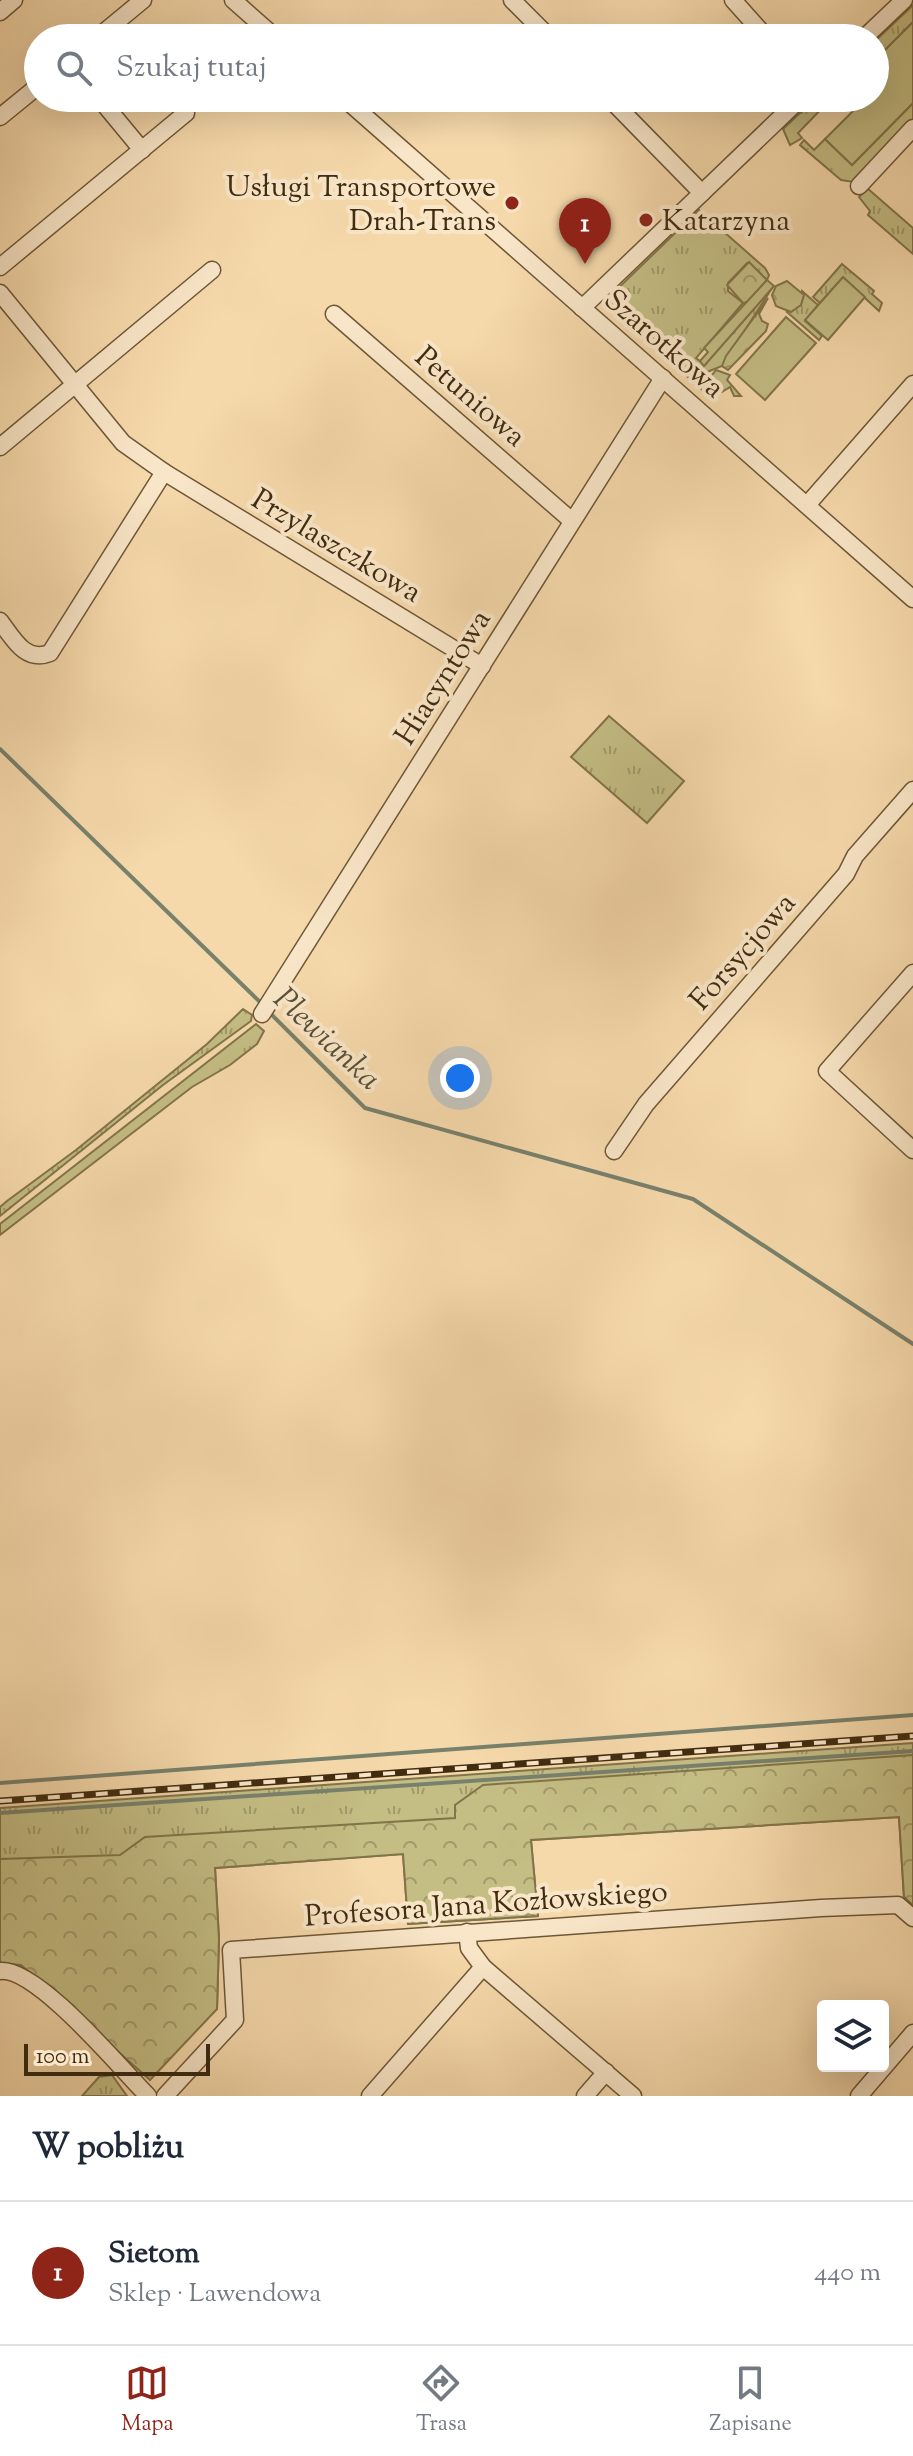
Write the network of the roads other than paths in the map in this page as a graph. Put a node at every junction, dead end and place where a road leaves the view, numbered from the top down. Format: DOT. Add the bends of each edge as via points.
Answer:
graph roads {
  1 [pos="14,0"];
  2 [pos="143,0"];
  3 [pos="233,0"];
  4 [pos="512,0"];
  5 [pos="733,0"];
  6 [pos="904,0"];
  7 [pos="0,12"];
  8 [pos="114,24"];
  9 [pos="260,24"];
  10 [pos="536,24"];
  11 [pos="754,24"];
  12 [pos="879,24"];
  13 [pos="24,97"];
  14 [pos="111,112"];
  15 [pos="360,112"];
  16 [pos="623,112"];
  17 [pos="786,112"];
  18 [pos="186,113"];
  19 [pos="0,117"];
  20 [pos="913,128"];
  21 [pos="142,150"];
  22 [pos="859,186"];
  23 [pos="702,193"];
  24 [pos="0,267"];
  25 [pos="212,270"];
  26 [pos="0,293"];
  27 [pos="582,308"];
  28 [pos="334,314"];
  29 [pos="663,378"];
  30 [pos="913,384"];
  31 [pos="73,385"];
  32 [pos="0,447"];
  33 [pos="164,472"];
  34 [pos="807,505"];
  35 [pos="572,521"];
  36 [pos="913,599"];
  37 [pos="0,621"];
  38 [pos="482,666"];
  39 [pos="913,790"];
  40 [pos="913,973"];
  41 [pos="265,1010"];
  42 [pos="913,1150"];
  43 [pos="614,1151"];
  44 [pos="913,1918"];
  45 [pos="467,1932"];
  46 [pos="483,1967"];
  47 [pos="0,1971"];
  48 [pos="913,2033"];
  49 [pos="606,2072"];
  50 [pos="148,2096"];
  51 [pos="165,2096"];
  52 [pos="370,2096"];
  53 [pos="585,2096"];
  54 [pos="633,2096"];
  55 [pos="859,2096"];
  1 -- 7 [label="street"];
  2 -- 8 [label="street"];
  3 -- 9 [label="street"];
  4 -- 10 [label="street"];
  5 -- 11 [label="street"];
  6 -- 12 [label="street"];
  13 -- 19 [label="street"];
  14 -- 21 [label="street"];
  15 -- 27 [label="street, Szarotkowa"];
  16 -- 23 [label="street"];
  17 -- 23 [label="street"];
  18 -- 21 [label="street"];
  20 -- 22 [label="street"];
  21 -- 24 [label="street"];
  23 -- 27 [label="street"];
  25 -- 31 [label="street"];
  26 -- 31 [label="street, Przylaszczkowa"];
  27 -- 29 [label="street, Szarotkowa"];
  28 -- 35 [label="street, Petuniowa"];
  29 -- 34 [label="street, Szarotkowa"];
  29 -- 35 [label="street, Hiacyntowa"];
  30 -- 34 [label="street"];
  31 -- 32 [label="street"];
  31 -- 33 [label="street, Przylaszczkowa" via="123,443"];
  33 -- 37 [label="street" via="50,653 26,652"];
  33 -- 38 [label="street, Przylaszczkowa"];
  34 -- 36 [label="street, Szarotkowa"];
  35 -- 38 [label="street, Hiacyntowa"];
  38 -- 41 [label="street, Hiacyntowa"];
  39 -- 43 [label="street, Forsycjowa" via="646,1104"];
  40 -- 42 [label="street" via="827,1071"];
  44 -- 45 [label="street, Profesora Jana Kozłowskiego" via="898,1905"];
  45 -- 46 [label="street" via="469,1948"];
  45 -- 51 [label="street, Profesora Jana Kozłowskiego" via="231,1950 235,2020"];
  46 -- 49 [label="street"];
  46 -- 52 [label="street"];
  47 -- 50 [label="street" via="23,1977 103,2045"];
  48 -- 55 [label="street"];
  49 -- 53 [label="street"];
  49 -- 54 [label="street"];
}
